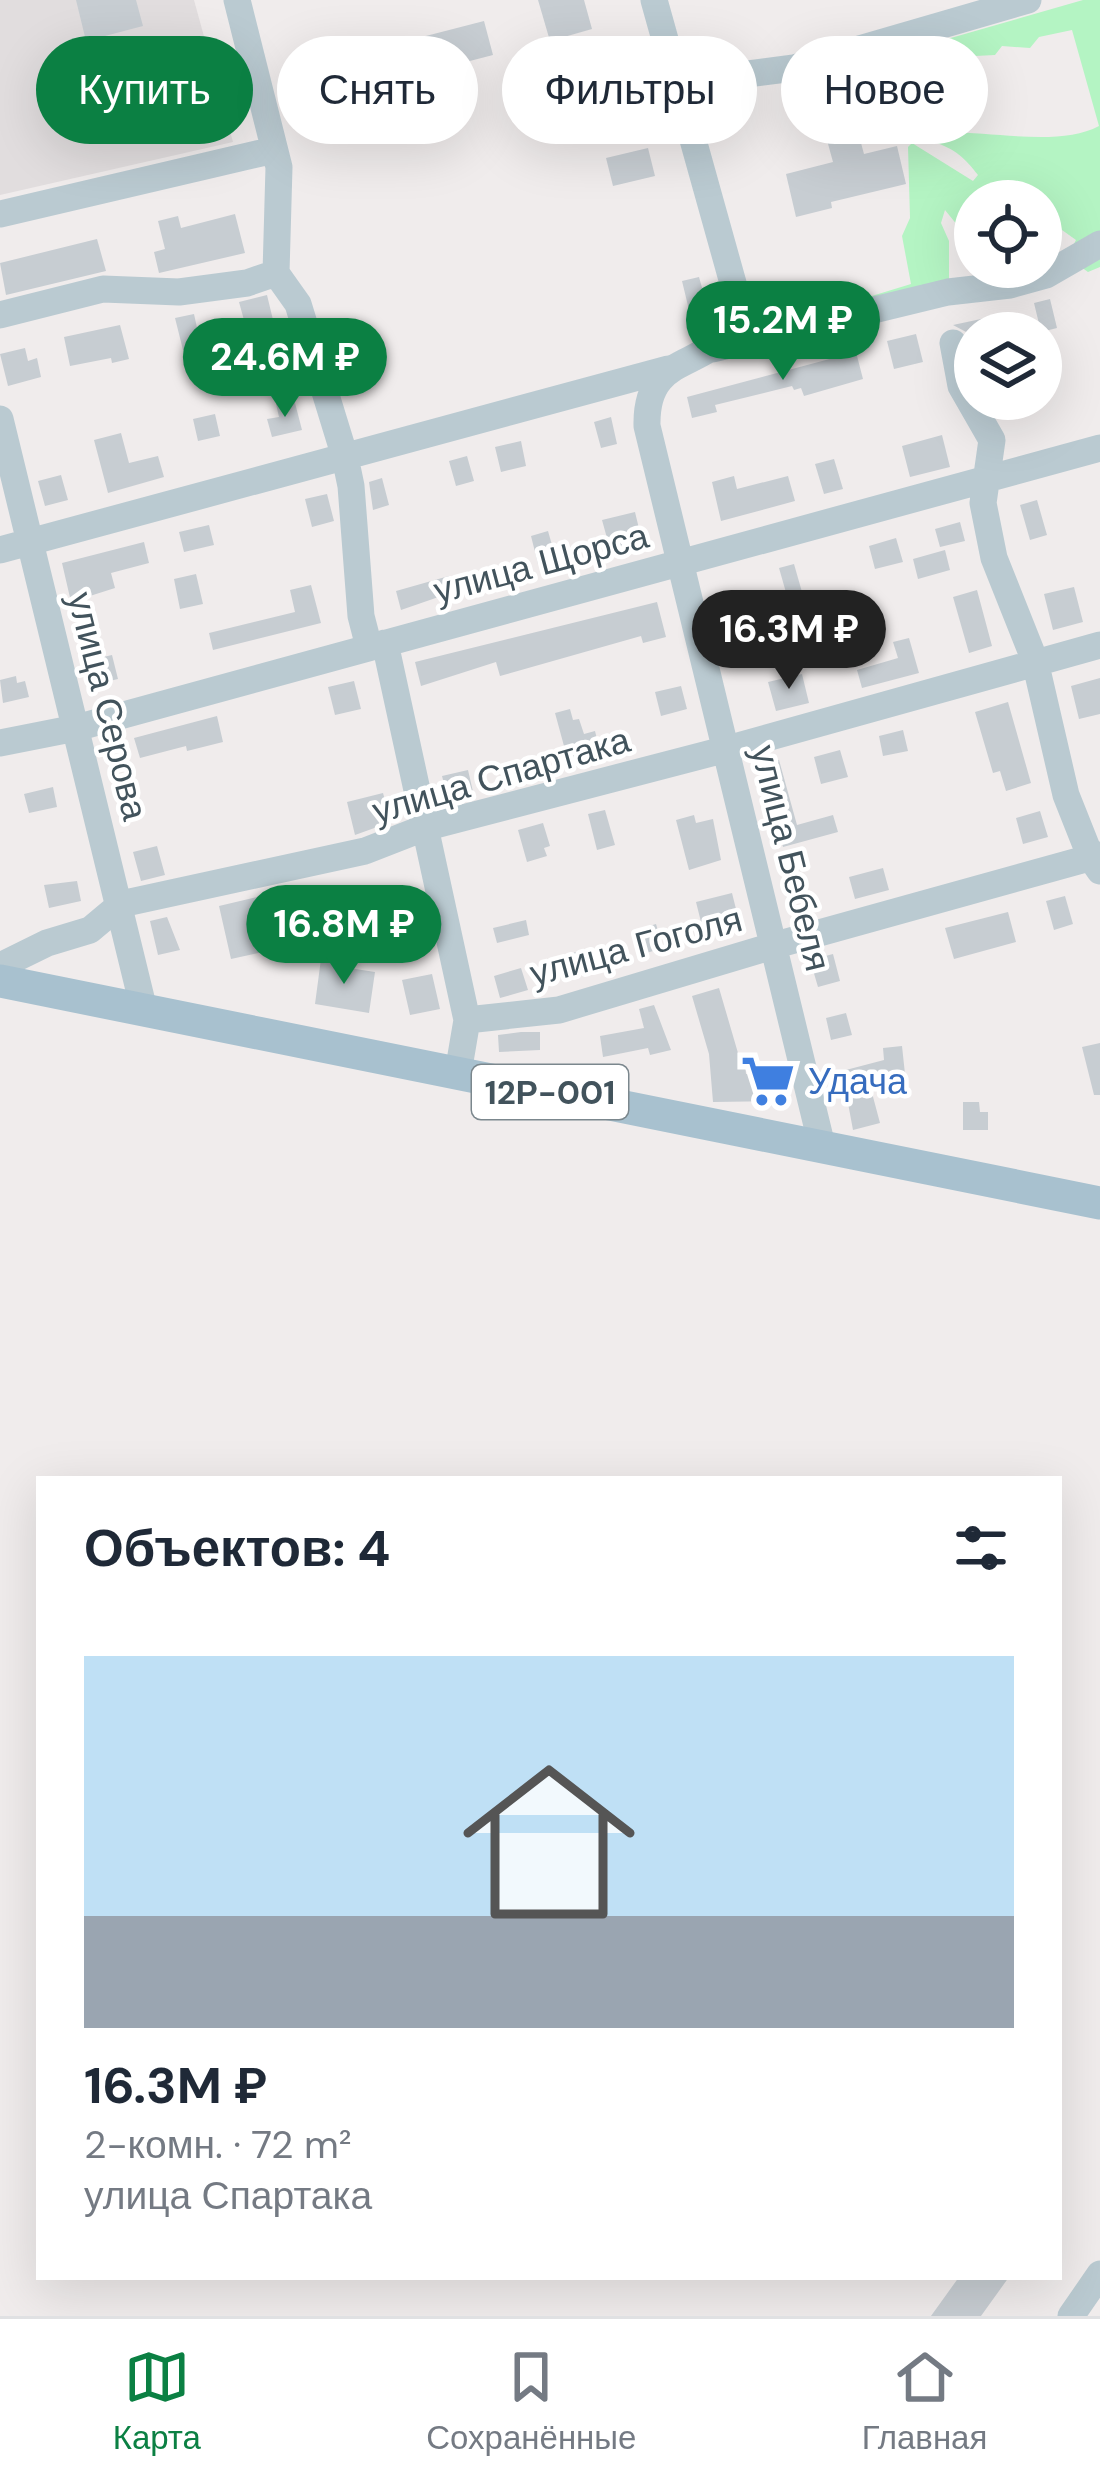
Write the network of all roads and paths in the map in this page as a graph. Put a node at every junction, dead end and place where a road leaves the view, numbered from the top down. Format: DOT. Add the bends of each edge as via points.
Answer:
graph roads {
  1 [pos="237,0"];
  2 [pos="653,0"];
  3 [pos="1028,0"];
  4 [pos="664,36"];
  5 [pos="757,73"];
  6 [pos="695,144"];
  7 [pos="274,150"];
  8 [pos="0,214"];
  9 [pos="1100,244"];
  10 [pos="276,273"];
  11 [pos="0,315"];
  12 [pos="953,343"];
  13 [pos="711,349"];
  14 [pos="672,368"];
  15 [pos="0,419"];
  16 [pos="1100,448"];
  17 [pos="345,457"];
  18 [pos="986,479"];
  19 [pos="30,543"];
  20 [pos="0,550"];
  21 [pos="678,564"];
  22 [pos="377,645"];
  23 [pos="1100,645"];
  24 [pos="1035,661"];
  25 [pos="76,728"];
  26 [pos="0,743"];
  27 [pos="727,749"];
  28 [pos="424,828"];
  29 [pos="1097,861"];
  30 [pos="121,904"];
  31 [pos="776,944"];
  32 [pos="0,966"];
  33 [pos="0,981"];
  34 [pos="144,1010"];
  35 [pos="466,1020"];
  36 [pos="458,1073"];
  37 [pos="822,1146"];
  38 [pos="1100,1203"];
  39 [pos="1100,2273"];
  40 [pos="1071,2316"];
  1 -- 7 [label="street"];
  2 -- 4 [label="street"];
  3 -- 5 [label="street"];
  6 -- 13 [label="street" via="738,301 726,337"];
  7 -- 8 [label="street"];
  7 -- 10 [label="street"];
  9 -- 13 [label="street" via="1010,285 957,290"];
  10 -- 11 [label="street" via="179,292 104,290"];
  10 -- 17 [label="street" via="298,304"];
  12 -- 18 [label="street" via="961,386 992,440"];
  13 -- 14 [label="street"];
  14 -- 17 [label="street"];
  14 -- 21 [label="street, улица Бебеля" via="646,400"];
  15 -- 19 [label="street, улица Серова"];
  16 -- 18 [label="street, улица Щорса"];
  17 -- 19 [label="street"];
  17 -- 22 [label="street" via="362,616"];
  18 -- 21 [label="street, улица Щорса"];
  18 -- 24 [label="street" via="994,558"];
  19 -- 20 [label="street"];
  19 -- 25 [label="street, улица Серова"];
  21 -- 22 [label="street, улица Щорса"];
  21 -- 27 [label="street, улица Бебеля"];
  22 -- 25 [label="street, улица Щорса"];
  22 -- 28 [label="street"];
  23 -- 24 [label="street, улица Спартака"];
  24 -- 27 [label="street, улица Спартака"];
  24 -- 29 [label="street" via="1066,795"];
  25 -- 26 [label="street, улица Щорса"];
  25 -- 30 [label="street, улица Серова"];
  27 -- 28 [label="street, улица Спартака"];
  27 -- 31 [label="street, улица Бебеля"];
  28 -- 30 [label="street, улица Спартака" via="365,851"];
  28 -- 35 [label="street"];
  29 -- 31 [label="street, улица Гоголя"];
  30 -- 32 [label="street, улица Спартака" via="90,930"];
  30 -- 34 [label="street, улица Серова"];
  31 -- 35 [label="street, улица Гоголя" via="559,1010"];
  31 -- 37 [label="street, улица Бебеля"];
  33 -- 34 [label="main road, 12Р-001"];
  34 -- 36 [label="main road, 12Р-001"];
  35 -- 36 [label="street"];
  36 -- 37 [label="main road, 12Р-001"];
  37 -- 38 [label="main road, 12Р-001"];
  39 -- 40 [label="street"];
}
